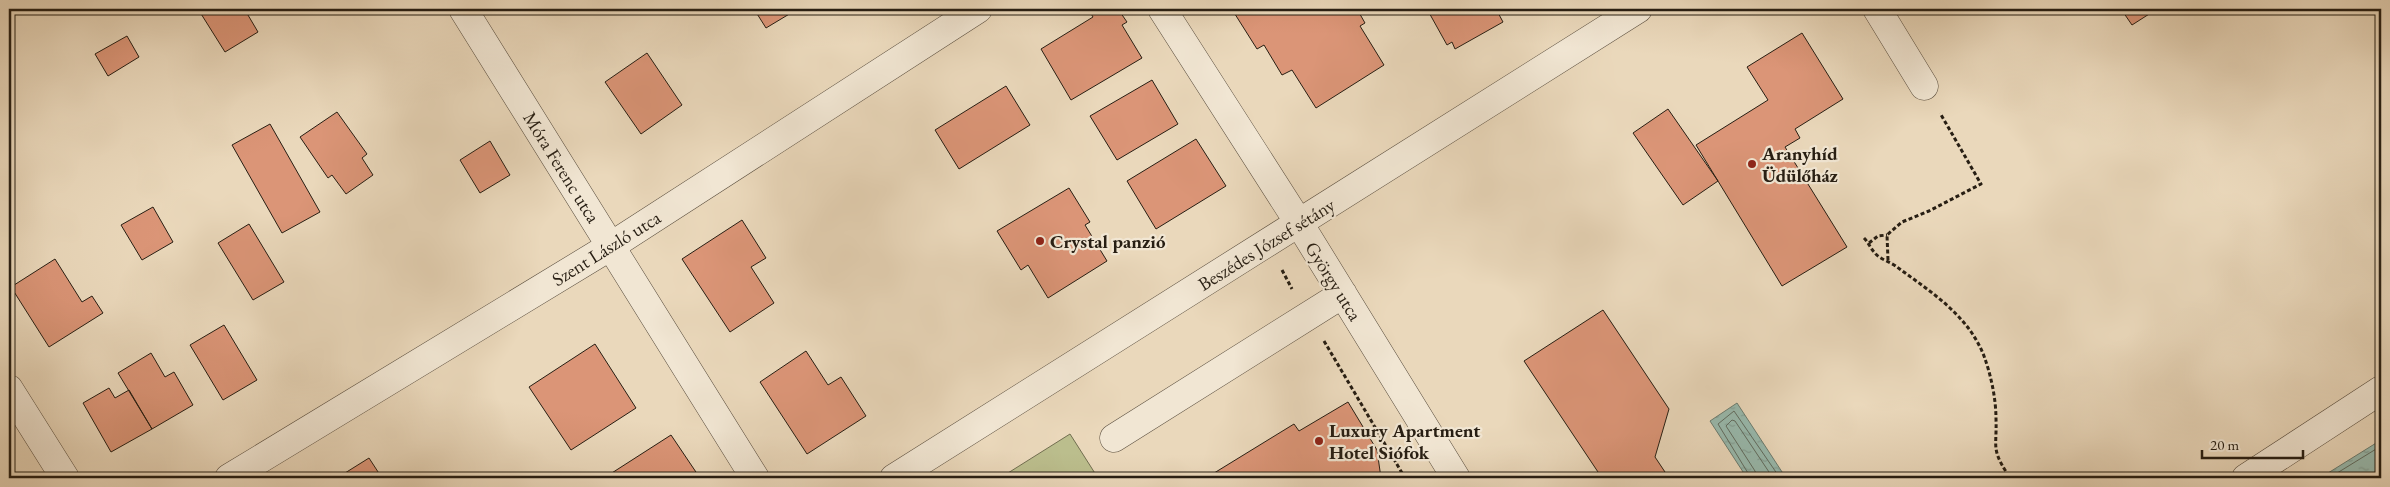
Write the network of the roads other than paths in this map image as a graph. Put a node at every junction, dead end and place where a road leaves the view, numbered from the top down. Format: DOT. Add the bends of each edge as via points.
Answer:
graph roads {
  1 [pos="463,9"];
  2 [pos="978,9"];
  3 [pos="1162,9"];
  4 [pos="1638,9"];
  5 [pos="1877,9"];
  6 [pos="1924,86"];
  7 [pos="1299,223"];
  8 [pos="610,246"];
  9 [pos="1342,294"];
  10 [pos="9,389"];
  11 [pos="2381,390"];
  12 [pos="1114,438"];
  13 [pos="65,478"];
  14 [pos="228,478"];
  15 [pos="755,478"];
  16 [pos="894,478"];
  17 [pos="1456,478"];
  18 [pos="2246,478"];
  1 -- 8 [label="street, Móra Ferenc utca"];
  2 -- 8 [label="street, Szent László utca"];
  3 -- 7 [label="street, György utca"];
  4 -- 7 [label="street, Beszédes József sétány"];
  5 -- 6 [label="street"];
  7 -- 9 [label="street, György utca"];
  7 -- 16 [label="street, Beszédes József sétány"];
  8 -- 14 [label="street, Szent László utca"];
  8 -- 15 [label="street, Móra Ferenc utca"];
  9 -- 12 [label="street"];
  9 -- 17 [label="street, György utca"];
  10 -- 13 [label="street"];
  11 -- 18 [label="street"];
}
